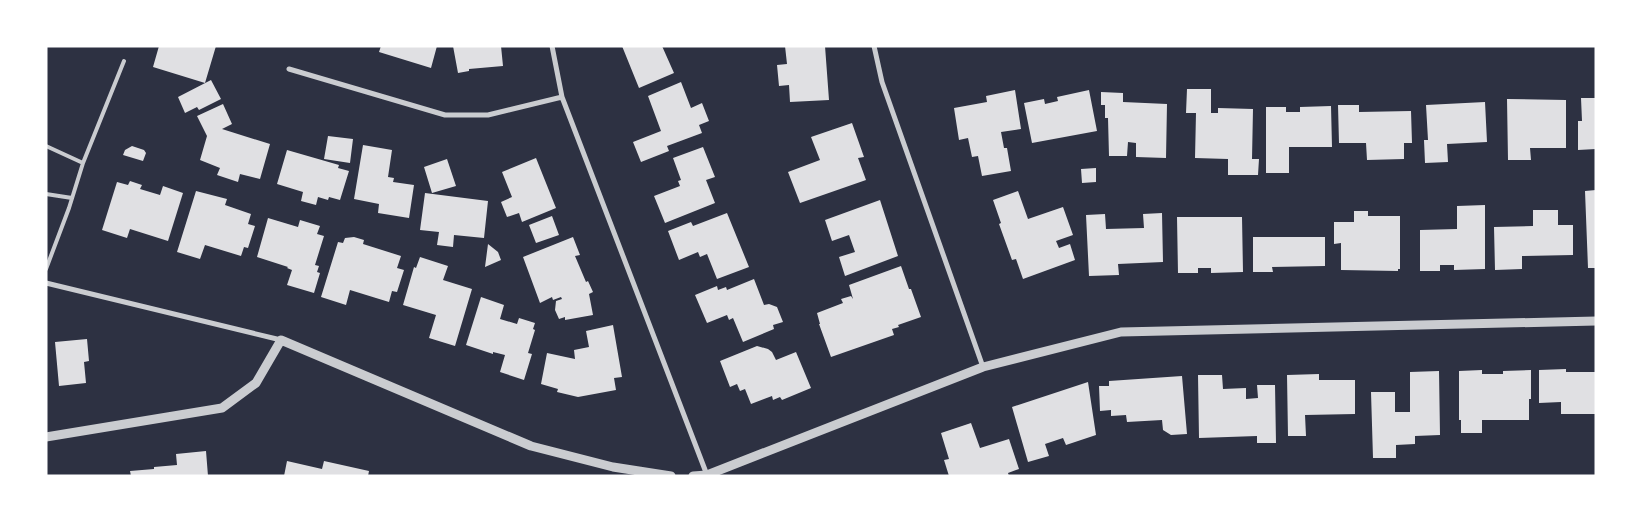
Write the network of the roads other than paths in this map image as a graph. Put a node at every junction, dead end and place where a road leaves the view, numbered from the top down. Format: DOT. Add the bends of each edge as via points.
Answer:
graph roads {
  1 [pos="552,46"];
  2 [pos="874,46"];
  3 [pos="124,61"];
  4 [pos="289,70"];
  5 [pos="562,97"];
  6 [pos="46,146"];
  7 [pos="83,164"];
  8 [pos="46,194"];
  9 [pos="72,198"];
  10 [pos="46,269"];
  11 [pos="46,283"];
  12 [pos="1596,321"];
  13 [pos="281,340"];
  14 [pos="983,367"];
  15 [pos="46,437"];
  16 [pos="707,475"];
  17 [pos="670,476"];
  18 [pos="693,476"];
  1 -- 5 [label="street"];
  2 -- 14 [label="street" via="882,82"];
  3 -- 7 [label="lane"];
  4 -- 5 [label="street" via="445,116 488,115"];
  5 -- 16 [label="street"];
  6 -- 7 [label="lane"];
  7 -- 9 [label="lane"];
  8 -- 9 [label="lane"];
  9 -- 10 [label="lane"];
  11 -- 13 [label="street"];
  12 -- 14 [label="street" via="1121,332"];
  13 -- 15 [label="street" via="256,383 222,408"];
  13 -- 17 [label="street" via="531,446 613,468"];
  14 -- 16 [label="street"];
  16 -- 18 [label="street"];
}
